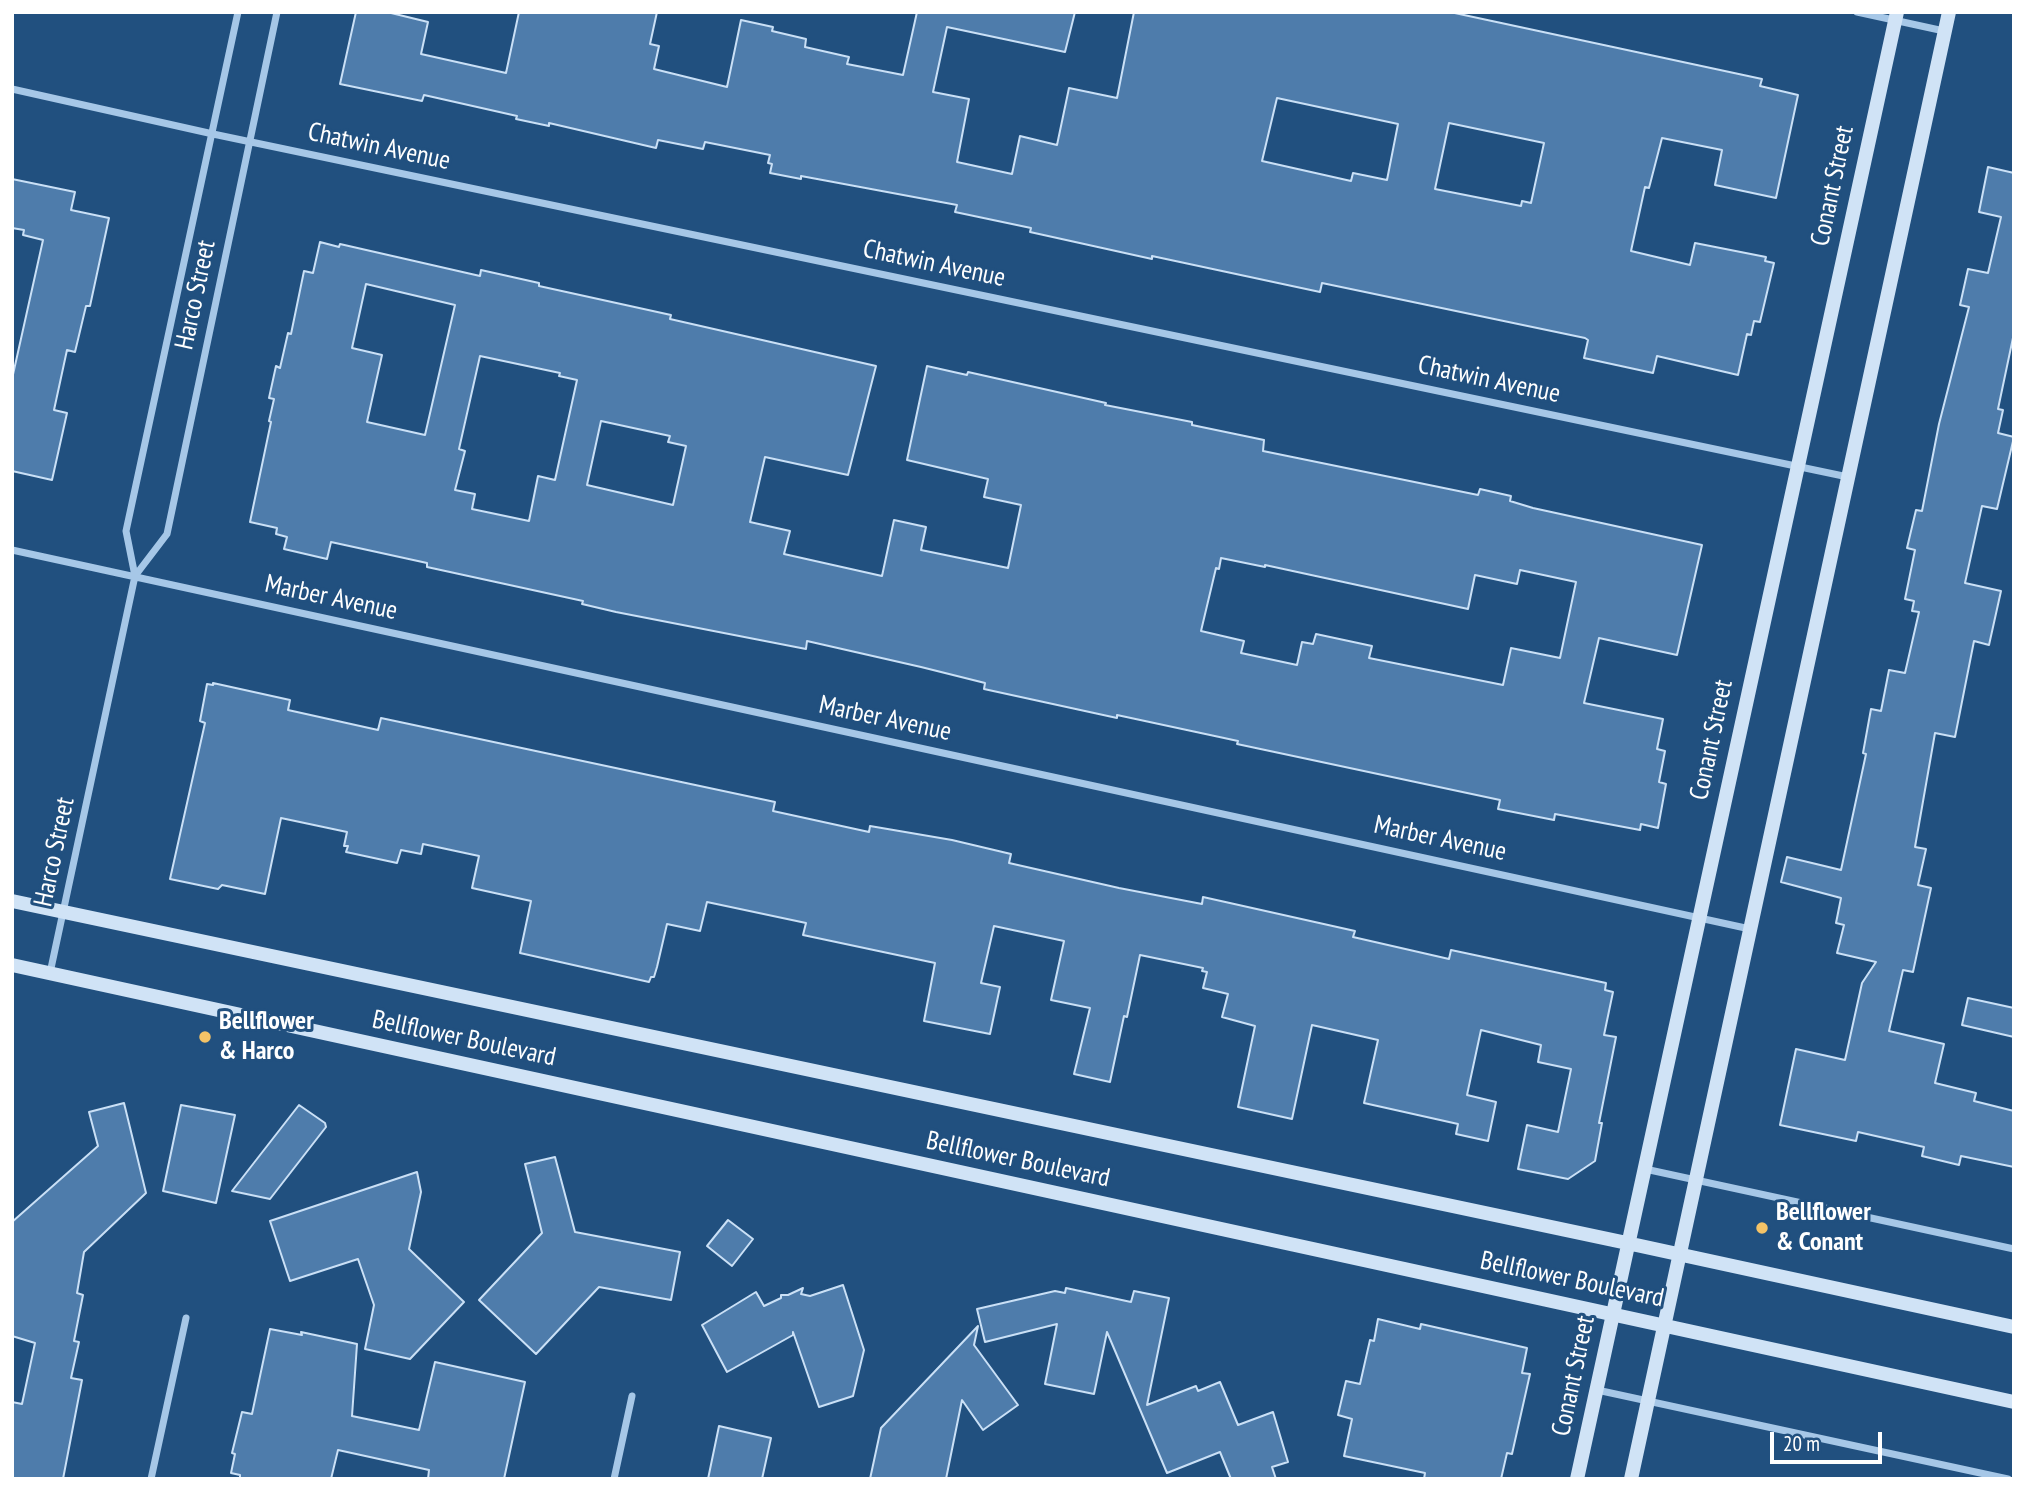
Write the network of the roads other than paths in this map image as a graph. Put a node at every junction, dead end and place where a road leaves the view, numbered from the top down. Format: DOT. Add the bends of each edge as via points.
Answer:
graph roads {
  1 [pos="238,12"];
  2 [pos="277,12"];
  3 [pos="1857,12"];
  4 [pos="1949,12"];
  5 [pos="1896,16"];
  6 [pos="1944,31"];
  7 [pos="12,89"];
  8 [pos="213,134"];
  9 [pos="250,141"];
  10 [pos="1798,466"];
  11 [pos="1848,477"];
  12 [pos="12,550"];
  13 [pos="135,576"];
  14 [pos="12,901"];
  15 [pos="63,913"];
  16 [pos="1699,917"];
  17 [pos="1750,929"];
  18 [pos="12,965"];
  19 [pos="50,973"];
  20 [pos="1644,1168"];
  21 [pos="1695,1179"];
  22 [pos="1628,1243"];
  23 [pos="2014,1249"];
  24 [pos="1679,1255"];
  25 [pos="1612,1314"];
  26 [pos="187,1318"];
  27 [pos="1664,1324"];
  28 [pos="2014,1327"];
  29 [pos="1596,1390"];
  30 [pos="632,1396"];
  31 [pos="1648,1400"];
  32 [pos="2014,1402"];
  33 [pos="151,1479"];
  34 [pos="614,1479"];
  35 [pos="1577,1479"];
  36 [pos="1631,1479"];
  37 [pos="2008,1479"];
  1 -- 8 [label="street, Harco Street"];
  2 -- 9 [label="street, Harco Street"];
  3 -- 5 [label="street"];
  4 -- 6 [label="main road"];
  5 -- 6 [label="street"];
  5 -- 10 [label="main road, Conant Street"];
  6 -- 11 [label="main road"];
  7 -- 8 [label="street, Chatwin Avenue"];
  8 -- 9 [label="street, Chatwin Avenue"];
  8 -- 13 [label="street, Harco Street" via="126,531"];
  9 -- 10 [label="street, Chatwin Avenue"];
  9 -- 13 [label="street, Harco Street" via="167,534"];
  10 -- 11 [label="street, Chatwin Avenue"];
  10 -- 16 [label="main road, Conant Street"];
  11 -- 17 [label="main road"];
  12 -- 13 [label="street, Marber Avenue"];
  13 -- 15 [label="street, Harco Street"];
  13 -- 16 [label="street, Marber Avenue"];
  14 -- 15 [label="main road, Bellflower Boulevard"];
  15 -- 19 [label="street, Harco Street"];
  15 -- 22 [label="main road, Bellflower Boulevard"];
  16 -- 17 [label="street, Marber Avenue"];
  16 -- 20 [label="main road, Conant Street"];
  17 -- 21 [label="main road"];
  18 -- 19 [label="main road, Bellflower Boulevard"];
  19 -- 25 [label="main road, Bellflower Boulevard"];
  20 -- 21 [label="street"];
  20 -- 22 [label="main road, Conant Street"];
  21 -- 23 [label="street"];
  21 -- 24 [label="main road"];
  22 -- 24 [label="main road, Bellflower Boulevard"];
  22 -- 25 [label="main road, Conant Street"];
  24 -- 27 [label="main road"];
  24 -- 28 [label="main road, Bellflower Boulevard"];
  25 -- 27 [label="main road, Bellflower Boulevard"];
  25 -- 29 [label="main road, Conant Street"];
  26 -- 33 [label="street"];
  27 -- 31 [label="main road"];
  27 -- 32 [label="main road, Bellflower Boulevard"];
  29 -- 31 [label="street"];
  29 -- 35 [label="main road, Conant Street"];
  30 -- 34 [label="street"];
  31 -- 36 [label="main road"];
  31 -- 37 [label="street"];
}
